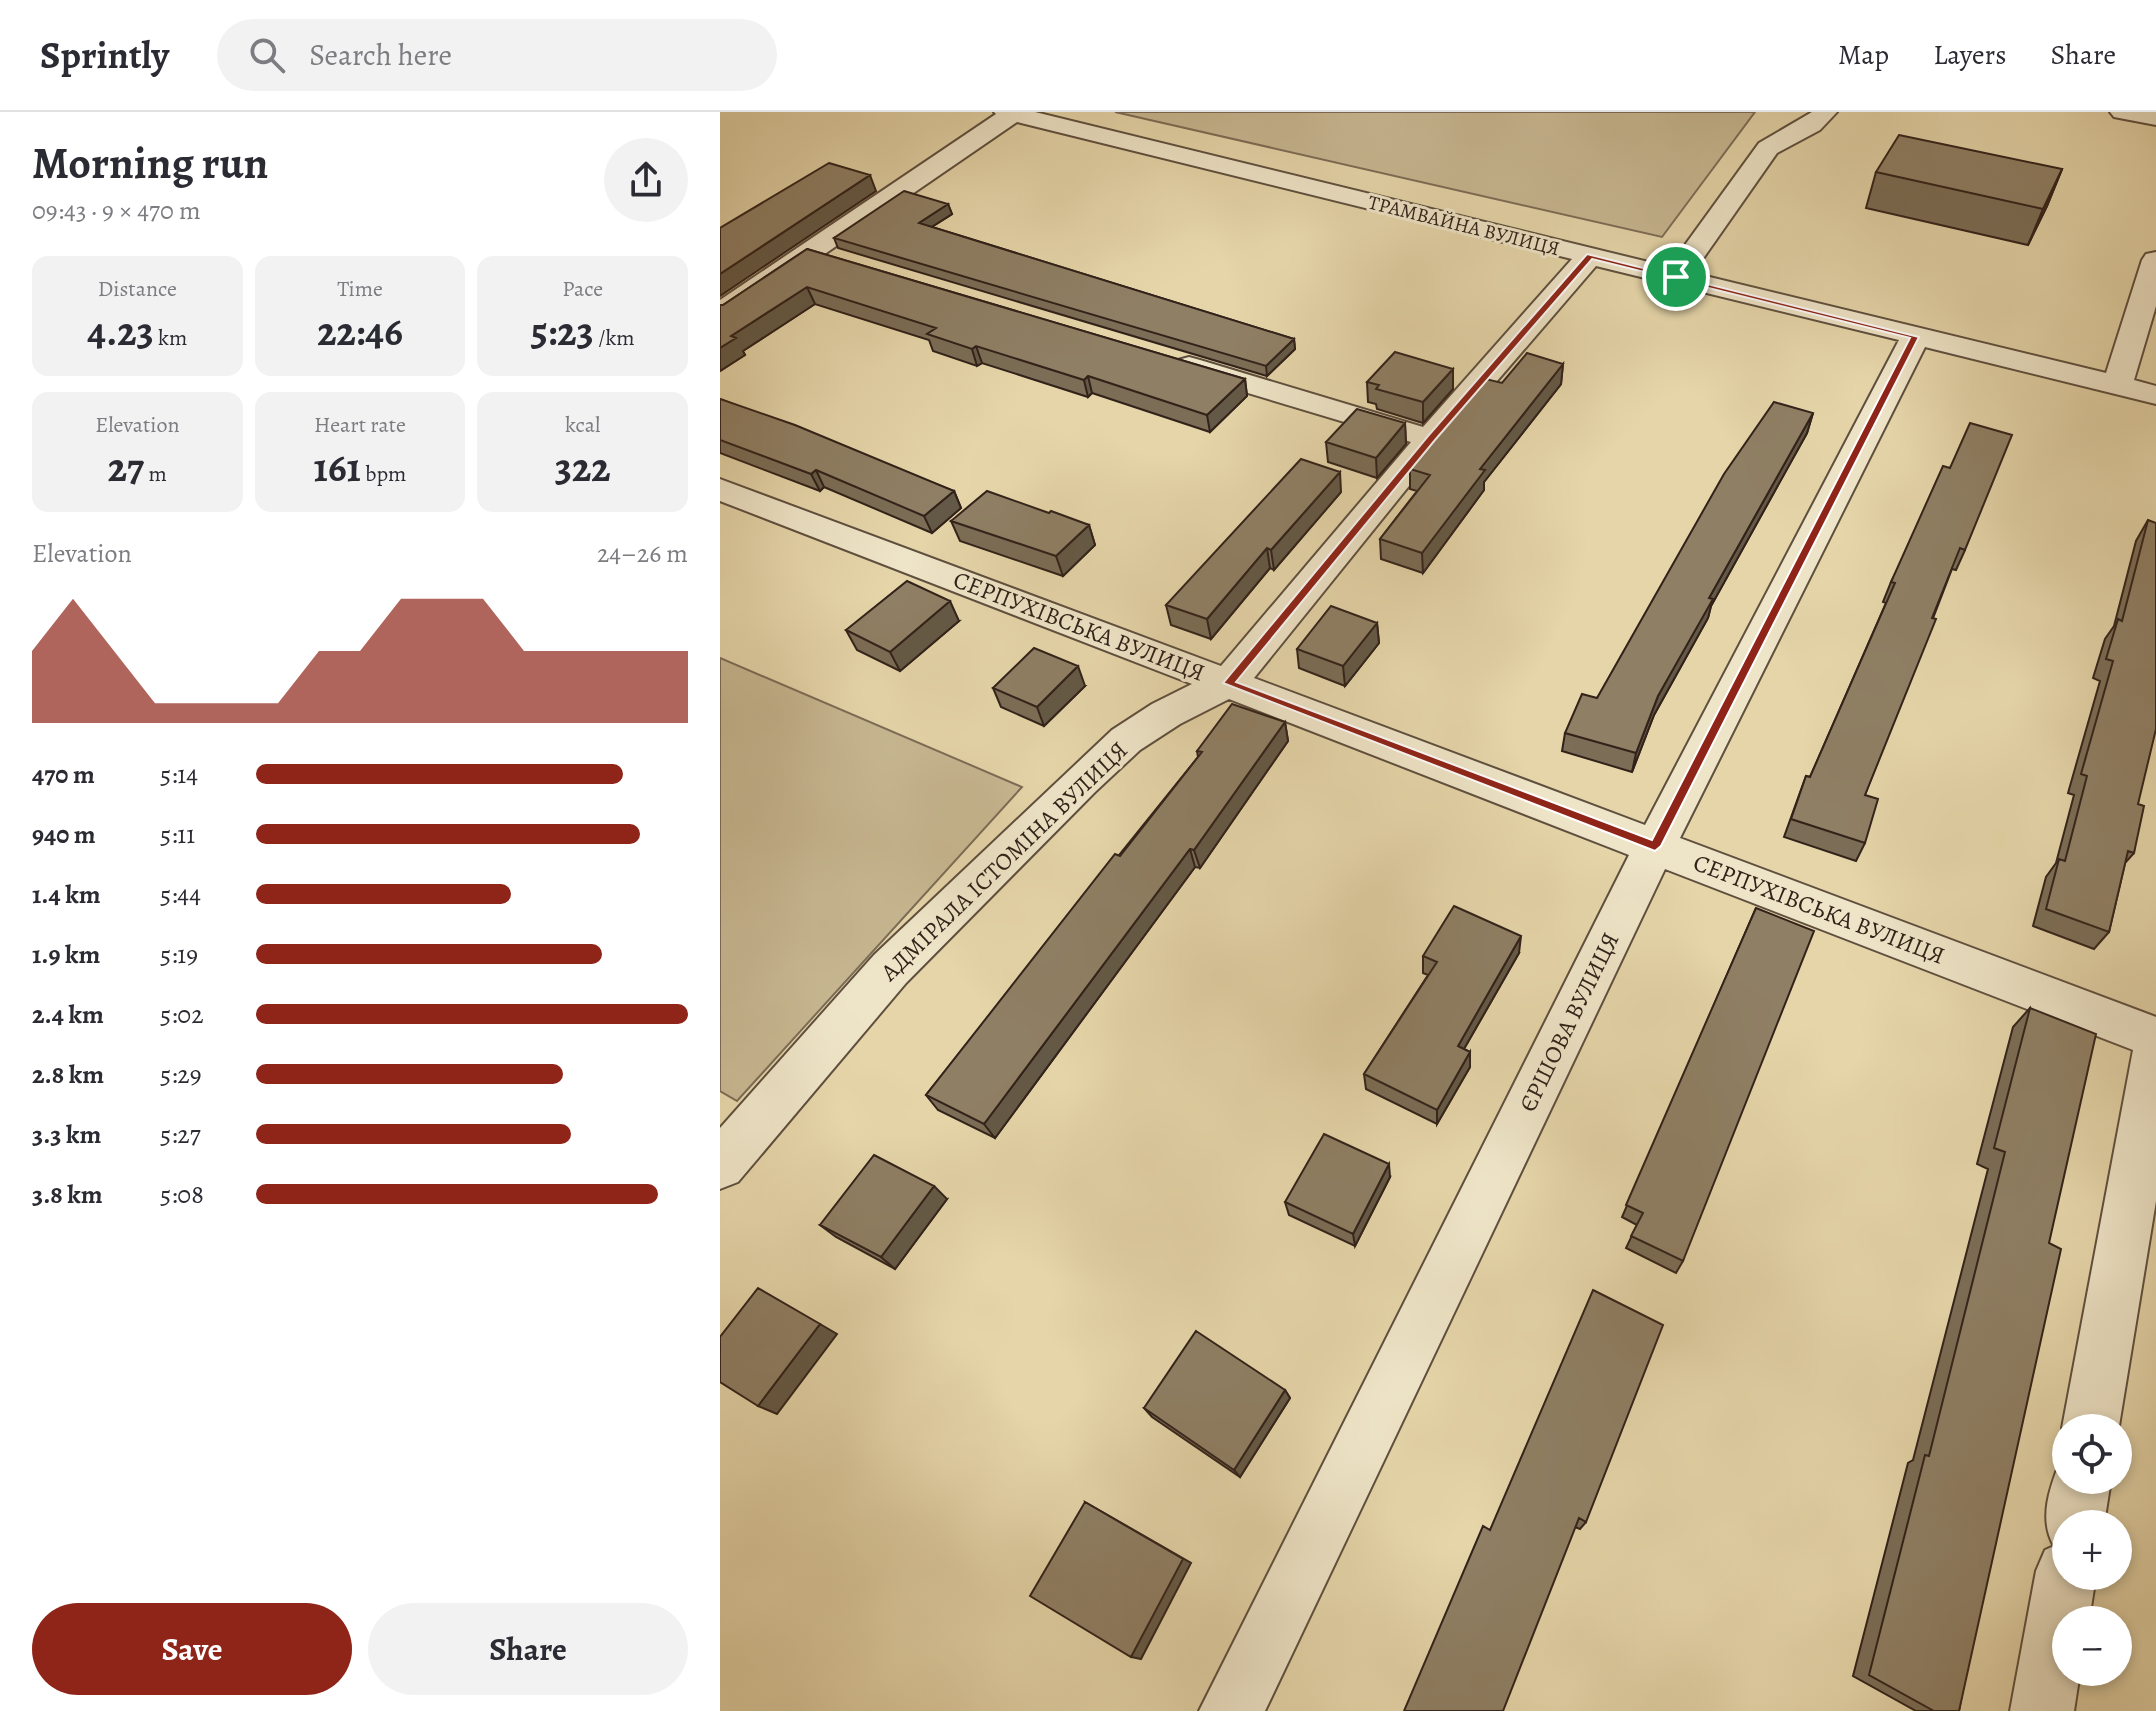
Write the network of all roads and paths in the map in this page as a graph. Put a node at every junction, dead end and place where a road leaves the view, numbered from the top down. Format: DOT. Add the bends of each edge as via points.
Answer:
graph roads {
  1 [pos="1825,112"];
  2 [pos="2122,112"];
  3 [pos="1009,113"];
  4 [pos="2156,118"];
  5 [pos="811,252"];
  6 [pos="1590,256"];
  7 [pos="2156,260"];
  8 [pos="842,261"];
  9 [pos="1676,277"];
  10 [pos="720,313"];
  11 [pos="1915,337"];
  12 [pos="1159,356"];
  13 [pos="2117,386"];
  14 [pos="2156,395"];
  15 [pos="1431,438"];
  16 [pos="720,489"];
  17 [pos="1228,683"];
  18 [pos="1655,846"];
  19 [pos="2156,1038"];
  20 [pos="2156,1052"];
  21 [pos="720,1165"];
  22 [pos="2093,1414"];
  23 [pos="2063,1590"];
  24 [pos="1231,1711"];
  25 [pos="2042,1711"];
  1 -- 9 [label="street" via="1811,128 1768,148"];
  2 -- 4 [label="street"];
  3 -- 5 [label="street"];
  3 -- 6 [label="street, ТРАМВАЙНА ВУЛИЦЯ"];
  5 -- 8 [label="street"];
  5 -- 10 [label="street"];
  6 -- 9 [label="street, ТРАМВАЙНА ВУЛИЦЯ"];
  6 -- 15 [label="street, АДМІРАЛА ІСТОМІНА ВУЛИЦЯ"];
  7 -- 13 [label="street"];
  9 -- 11 [label="street, ТРАМВАЙНА ВУЛИЦЯ"];
  11 -- 13 [label="street, ТРАМВАЙНА ВУЛИЦЯ"];
  11 -- 18 [label="street, ЄРШОВА ВУЛИЦЯ"];
  12 -- 15 [label="street"];
  13 -- 14 [label="street, ТРАМВАЙНА ВУЛИЦЯ"];
  15 -- 17 [label="street, АДМІРАЛА ІСТОМІНА ВУЛИЦЯ"];
  16 -- 17 [label="street, СЕРПУХІВСЬКА ВУЛИЦЯ"];
  17 -- 18 [label="street, СЕРПУХІВСЬКА ВУЛИЦЯ"];
  17 -- 21 [label="street, АДМІРАЛА ІСТОМІНА ВУЛИЦЯ" via="1126,740 1081,781 890,969"];
  18 -- 19 [label="street, СЕРПУХІВСЬКА ВУЛИЦЯ"];
  18 -- 24 [label="street, ЄРШОВА ВУЛИЦЯ"];
  20 -- 22 [label="street"];
  23 -- 25 [label="street"];
}
